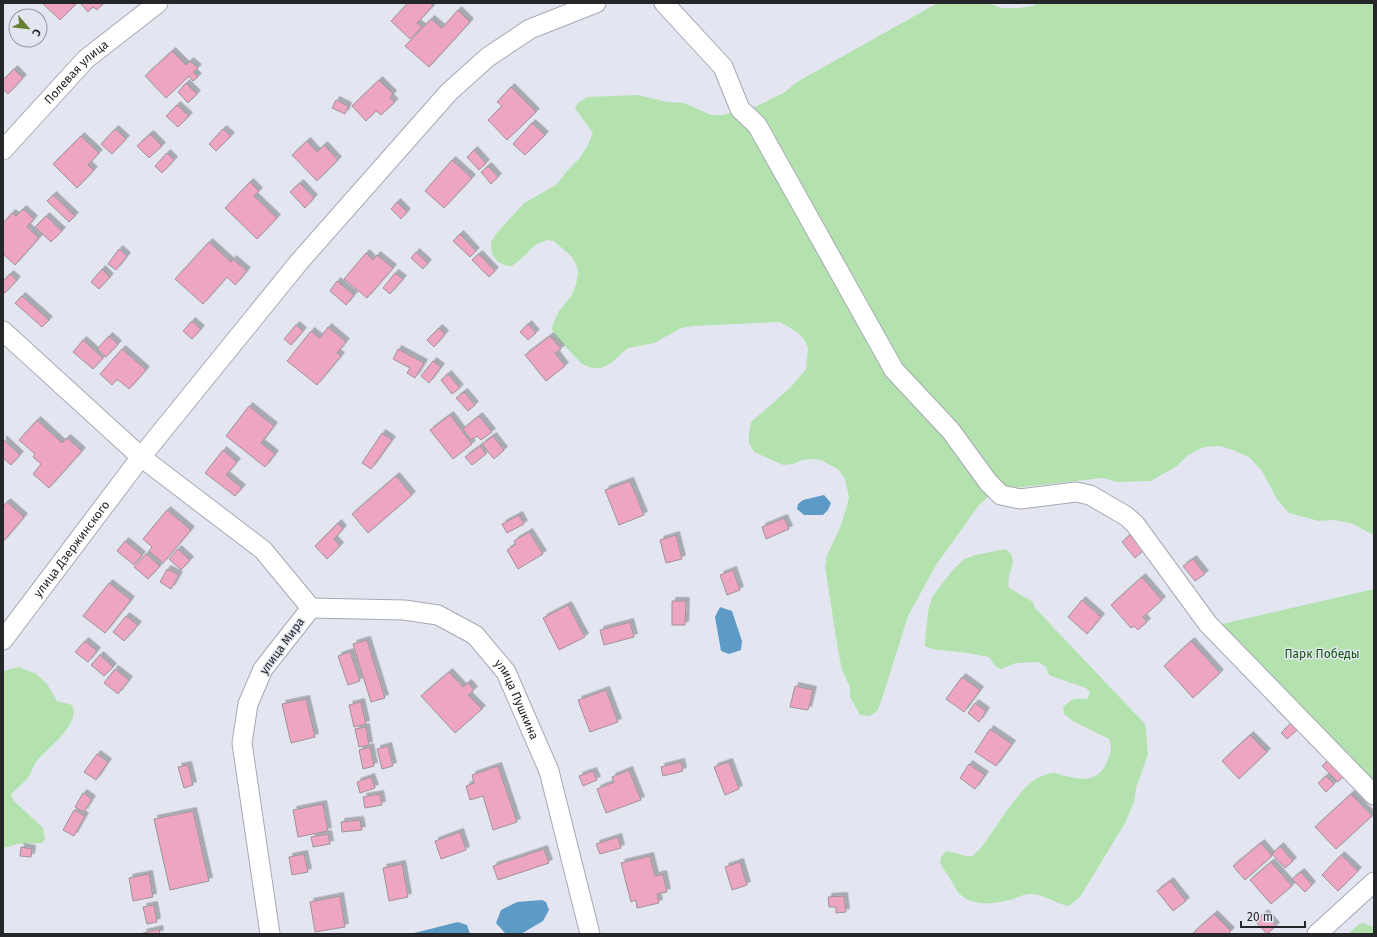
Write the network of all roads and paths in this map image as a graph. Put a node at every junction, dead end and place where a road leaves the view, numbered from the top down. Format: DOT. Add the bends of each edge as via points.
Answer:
graph roads {
  1 [pos="158,3"];
  2 [pos="596,3"];
  3 [pos="664,3"];
  4 [pos="3,150"];
  5 [pos="3,331"];
  6 [pos="141,457"];
  7 [pos="311,608"];
  8 [pos="3,640"];
  9 [pos="1374,795"];
  10 [pos="1374,882"];
  11 [pos="270,934"];
  12 [pos="590,934"];
  13 [pos="1316,934"];
  1 -- 4 [label="street, Полевая улица" via="86,59"];
  2 -- 6 [label="street, улица Дзержинского" via="530,29 488,57 449,92 299,262"];
  3 -- 9 [label="street" via="723,67 740,109 757,125 894,370 951,431 988,482 1001,495 1020,499 1076,492 1090,495 1126,516 1208,624"];
  5 -- 6 [label="street, улица Мира"];
  6 -- 7 [label="street, улица Мира" via="263,550"];
  6 -- 8 [label="street, улица Дзержинского"];
  7 -- 11 [label="street, улица Мира" via="263,669 248,704 242,743"];
  7 -- 12 [label="street, улица Пушкина" via="404,610 438,615 475,636 506,672 549,771"];
  10 -- 13 [label="street"];
}
